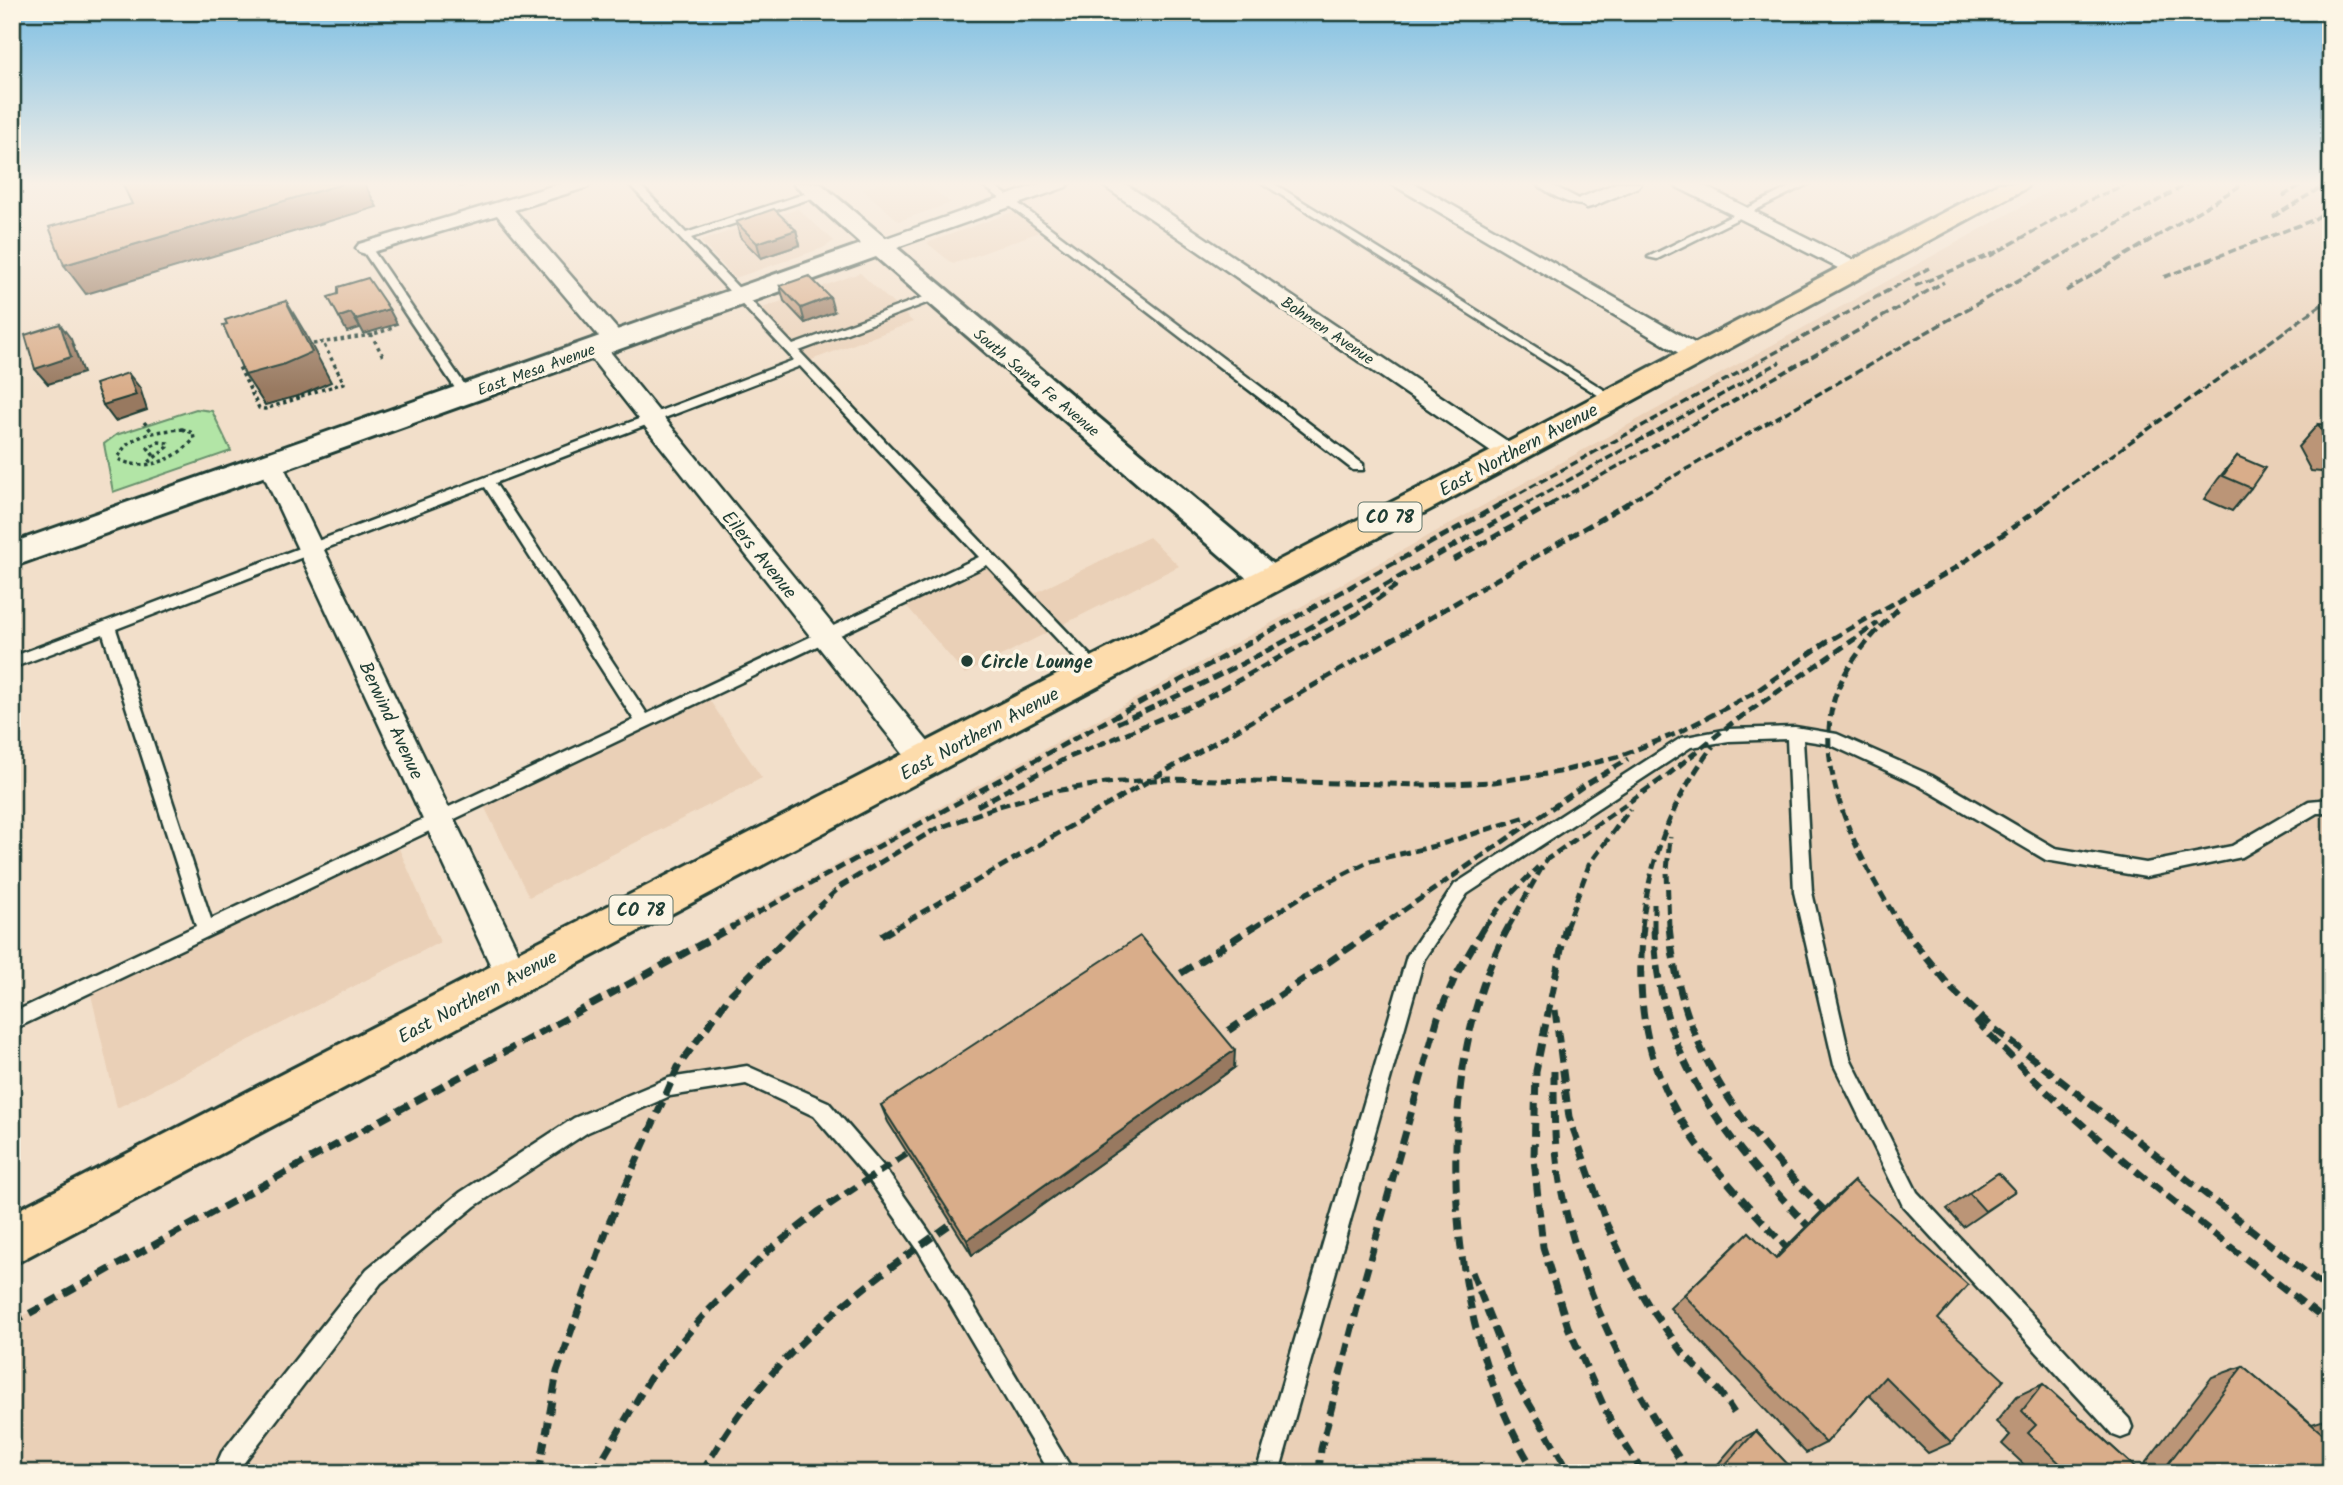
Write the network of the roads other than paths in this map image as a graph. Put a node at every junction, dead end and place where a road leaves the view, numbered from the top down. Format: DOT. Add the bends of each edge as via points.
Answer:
graph roads {
  1 [pos="369,252"];
  2 [pos="535,252"];
  3 [pos="699,252"];
  4 [pos="864,252"];
  5 [pos="885,252"];
  6 [pos="1076,252"];
  7 [pos="1214,252"];
  8 [pos="1378,252"];
  9 [pos="1520,252"];
  10 [pos="1663,252"];
  11 [pos="1822,252"];
  12 [pos="1890,252"];
  13 [pos="1653,257"];
  14 [pos="1857,270"];
  15 [pos="741,296"];
  16 [pos="936,296"];
  17 [pos="605,344"];
  18 [pos="791,349"];
  19 [pos="1697,354"];
  20 [pos="802,361"];
  21 [pos="465,394"];
  22 [pos="1612,399"];
  23 [pos="653,420"];
  24 [pos="1510,454"];
  25 [pos="271,463"];
  26 [pos="1358,467"];
  27 [pos="488,482"];
  28 [pos="311,549"];
  29 [pos="12,555"];
  30 [pos="989,558"];
  31 [pos="1270,580"];
  32 [pos="108,626"];
  33 [pos="825,636"];
  34 [pos="12,663"];
  35 [pos="1096,671"];
  36 [pos="644,722"];
  37 [pos="1795,733"];
  38 [pos="926,761"];
  39 [pos="2331,806"];
  40 [pos="439,820"];
  41 [pos="206,930"];
  42 [pos="513,977"];
  43 [pos="12,1022"];
  44 [pos="12,1240"];
  45 [pos="2121,1427"];
  46 [pos="224,1473"];
  47 [pos="1063,1473"];
  48 [pos="1268,1473"];
  1 -- 21 [label="lane"];
  2 -- 17 [label="street, Eilers Avenue"];
  3 -- 15 [label="lane"];
  4 -- 15 [label="street, East Mesa Avenue"];
  5 -- 16 [label="street, South Santa Fe Avenue"];
  6 -- 26 [label="lane"];
  7 -- 24 [label="street, Bohmen Avenue"];
  8 -- 22 [label="lane"];
  9 -- 19 [label="street"];
  10 -- 13 [label="lane"];
  11 -- 14 [label="street"];
  12 -- 14 [label="main road, East Northern Avenue / CO 78"];
  14 -- 19 [label="main road, East Northern Avenue / CO 78"];
  15 -- 17 [label="street, East Mesa Avenue"];
  15 -- 18 [label="lane"];
  16 -- 18 [label="lane"];
  16 -- 31 [label="street, South Santa Fe Avenue"];
  17 -- 21 [label="street, East Mesa Avenue"];
  17 -- 23 [label="street, Eilers Avenue"];
  18 -- 20 [label="lane"];
  19 -- 22 [label="main road, East Northern Avenue / CO 78"];
  20 -- 23 [label="lane"];
  20 -- 30 [label="lane"];
  21 -- 25 [label="street, East Mesa Avenue"];
  22 -- 24 [label="main road, East Northern Avenue / CO 78"];
  23 -- 27 [label="lane"];
  23 -- 33 [label="street, Eilers Avenue"];
  24 -- 31 [label="main road, East Northern Avenue / CO 78"];
  25 -- 28 [label="street, Berwind Avenue"];
  25 -- 29 [label="street, East Mesa Avenue"];
  27 -- 28 [label="lane"];
  27 -- 36 [label="lane"];
  28 -- 32 [label="lane"];
  28 -- 40 [label="street, Berwind Avenue"];
  30 -- 33 [label="lane"];
  30 -- 35 [label="lane"];
  31 -- 35 [label="main road, East Northern Avenue / CO 78"];
  32 -- 34 [label="lane"];
  32 -- 41 [label="lane"];
  33 -- 36 [label="lane"];
  33 -- 38 [label="street, Eilers Avenue"];
  35 -- 38 [label="main road, East Northern Avenue / CO 78"];
  36 -- 40 [label="lane"];
  37 -- 39 [label="lane" via="1831,738 1926,781 2052,855 2146,870 2236,852 2315,806"];
  37 -- 45 [label="lane" via="1803,892 1841,1059 1910,1199"];
  37 -- 48 [label="lane" via="1729,735 1688,742 1461,889 1416,956"];
  38 -- 42 [label="main road, East Northern Avenue / CO 78"];
  40 -- 41 [label="lane"];
  40 -- 42 [label="street, Berwind Avenue"];
  41 -- 43 [label="lane"];
  42 -- 44 [label="main road, East Northern Avenue / CO 78"];
  46 -- 47 [label="lane" via="373,1276 468,1199 594,1119 669,1087 747,1076 821,1109 877,1174 925,1242"];
}
